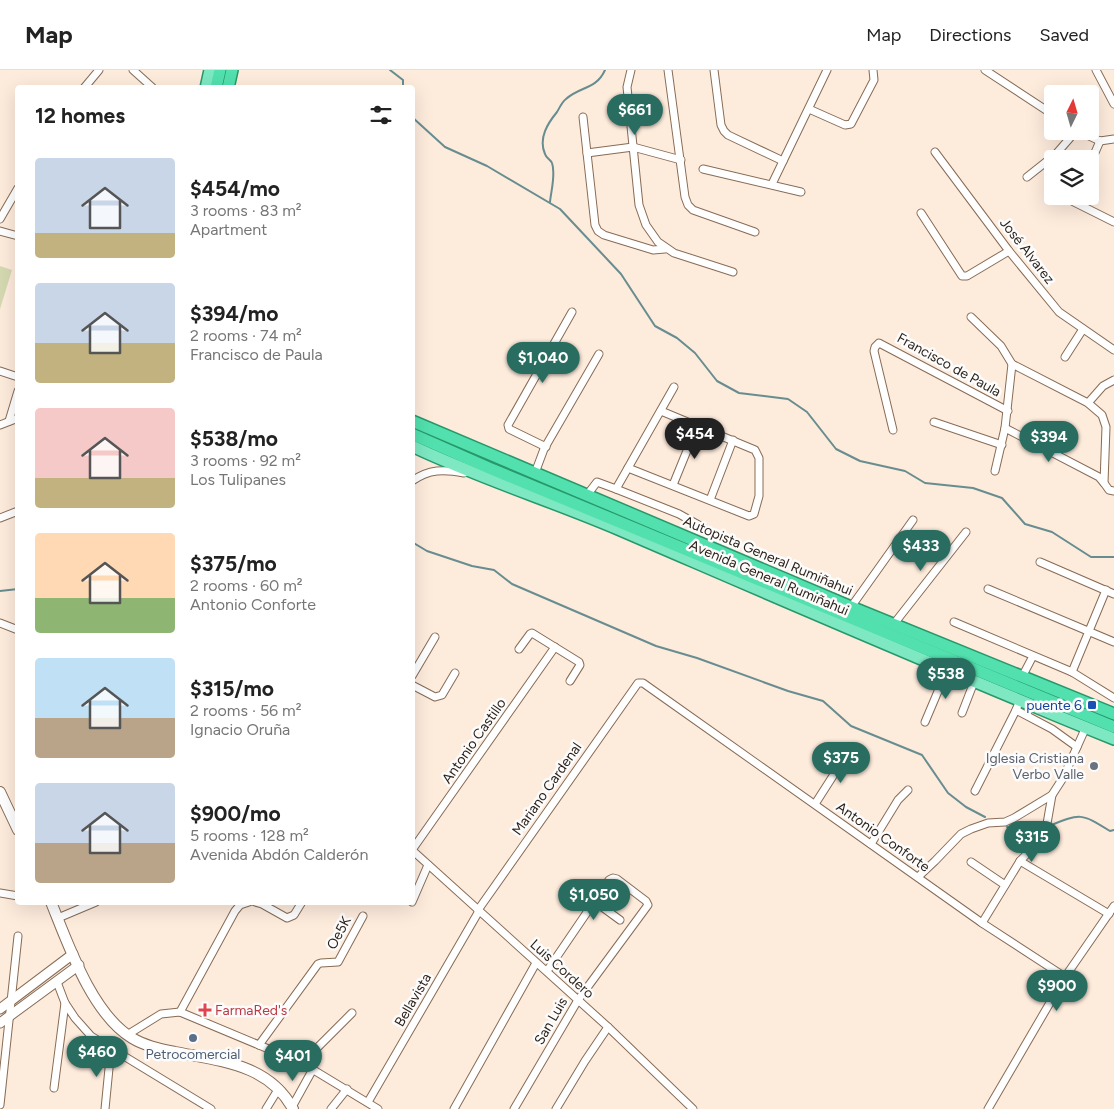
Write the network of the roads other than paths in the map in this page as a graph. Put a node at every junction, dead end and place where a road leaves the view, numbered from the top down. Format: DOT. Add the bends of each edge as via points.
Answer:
graph roads {
  1 [pos="99,70"];
  2 [pos="133,70"];
  3 [pos="210,70"];
  4 [pos="220,70"];
  5 [pos="232,70"];
  6 [pos="631,70"];
  7 [pos="668,70"];
  8 [pos="714,70"];
  9 [pos="827,70"];
  10 [pos="873,70"];
  11 [pos="985,70"];
  12 [pos="1096,70"];
  13 [pos="88,85"];
  14 [pos="150,85"];
  15 [pos="207,85"];
  16 [pos="217,85"];
  17 [pos="229,85"];
  18 [pos="1114,104"];
  19 [pos="809,108"];
  20 [pos="1044,109"];
  21 [pos="583,117"];
  22 [pos="1114,139"];
  23 [pos="1069,140"];
  24 [pos="1100,141"];
  25 [pos="633,147"];
  26 [pos="1096,150"];
  27 [pos="936,152"];
  28 [pos="586,153"];
  29 [pos="681,160"];
  30 [pos="783,161"];
  31 [pos="703,169"];
  32 [pos="1027,177"];
  33 [pos="772,184"];
  34 [pos="802,192"];
  35 [pos="15,193"];
  36 [pos="1080,205"];
  37 [pos="921,213"];
  38 [pos="0,219"];
  39 [pos="1114,222"];
  40 [pos="0,231"];
  41 [pos="756,232"];
  42 [pos="15,235"];
  43 [pos="665,249"];
  44 [pos="1009,251"];
  45 [pos="733,272"];
  46 [pos="572,312"];
  47 [pos="971,317"];
  48 [pos="1084,329"];
  49 [pos="1114,350"];
  50 [pos="599,354"];
  51 [pos="1065,357"];
  52 [pos="1012,364"];
  53 [pos="0,371"];
  54 [pos="15,376"];
  55 [pos="1114,380"];
  56 [pos="674,387"];
  57 [pos="15,401"];
  58 [pos="1088,403"];
  59 [pos="661,411"];
  60 [pos="1008,411"];
  61 [pos="15,419"];
  62 [pos="9,421"];
  63 [pos="415,422"];
  64 [pos="934,422"];
  65 [pos="0,425"];
  66 [pos="697,426"];
  67 [pos="1005,428"];
  68 [pos="893,430"];
  69 [pos="415,435"];
  70 [pos="733,440"];
  71 [pos="1002,445"];
  72 [pos="415,447"];
  73 [pos="546,447"];
  74 [pos="628,468"];
  75 [pos="995,471"];
  76 [pos="535,473"];
  77 [pos="479,475"];
  78 [pos="415,479"];
  79 [pos="1104,483"];
  80 [pos="672,485"];
  81 [pos="616,489"];
  82 [pos="1112,490"];
  83 [pos="587,495"];
  84 [pos="710,500"];
  85 [pos="15,512"];
  86 [pos="0,518"];
  87 [pos="913,520"];
  88 [pos="704,528"];
  89 [pos="966,532"];
  90 [pos="1040,562"];
  91 [pos="988,589"];
  92 [pos="1106,590"];
  93 [pos="1114,594"];
  94 [pos="851,607"];
  95 [pos="0,622"];
  96 [pos="954,622"];
  97 [pos="893,624"];
  98 [pos="15,629"];
  99 [pos="1089,631"];
  100 [pos="435,637"];
  101 [pos="1114,642"];
  102 [pos="555,647"];
  103 [pos="518,649"];
  104 [pos="1033,656"];
  105 [pos="947,670"];
  106 [pos="415,671"];
  107 [pos="1072,672"];
  108 [pos="455,673"];
  109 [pos="1022,677"];
  110 [pos="570,681"];
  111 [pos="974,682"];
  112 [pos="638,683"];
  113 [pos="415,687"];
  114 [pos="1114,700"];
  115 [pos="1018,705"];
  116 [pos="1109,712"];
  117 [pos="962,713"];
  118 [pos="926,722"];
  119 [pos="1114,727"];
  120 [pos="1086,728"];
  121 [pos="1114,739"];
  122 [pos="1078,747"];
  123 [pos="859,751"];
  124 [pos="908,790"];
  125 [pos="0,792"];
  126 [pos="975,792"];
  127 [pos="1052,794"];
  128 [pos="815,804"];
  129 [pos="15,824"];
  130 [pos="871,844"];
  131 [pos="415,846"];
  132 [pos="415,853"];
  133 [pos="1020,861"];
  134 [pos="971,862"];
  135 [pos="428,865"];
  136 [pos="918,877"];
  137 [pos="1005,885"];
  138 [pos="0,894"];
  139 [pos="15,896"];
  140 [pos="415,896"];
  141 [pos="594,901"];
  142 [pos="52,905"];
  143 [pos="89,905"];
  144 [pos="240,905"];
  145 [pos="264,905"];
  146 [pos="300,905"];
  147 [pos="1114,906"];
  148 [pos="478,911"];
  149 [pos="1109,914"];
  150 [pos="363,916"];
  151 [pos="58,918"];
  152 [pos="620,920"];
  153 [pos="982,923"];
  154 [pos="18,936"];
  155 [pos="73,954"];
  156 [pos="536,963"];
  157 [pos="79,966"];
  158 [pos="547,971"];
  159 [pos="1065,978"];
  160 [pos="57,982"];
  161 [pos="578,1000"];
  162 [pos="10,1001"];
  163 [pos="65,1003"];
  164 [pos="0,1009"];
  165 [pos="180,1012"];
  166 [pos="352,1013"];
  167 [pos="4,1020"];
  168 [pos="608,1027"];
  169 [pos="127,1035"];
  170 [pos="259,1045"];
  171 [pos="111,1048"];
  172 [pos="302,1063"];
  173 [pos="313,1069"];
  174 [pos="54,1088"];
  175 [pos="279,1088"];
  176 [pos="347,1089"];
  177 [pos="368,1102"];
  178 [pos="0,1105"];
  179 [pos="293,1108"];
  180 [pos="104,1109"];
  181 [pos="211,1109"];
  182 [pos="266,1109"];
  183 [pos="331,1109"];
  184 [pos="378,1109"];
  185 [pos="454,1109"];
  186 [pos="514,1109"];
  187 [pos="556,1109"];
  188 [pos="693,1109"];
  189 [pos="988,1109"];
  1 -- 13 [label="street"];
  2 -- 14 [label="street"];
  3 -- 15 [label="main road"];
  4 -- 16 [label="highway"];
  5 -- 17 [label="highway"];
  6 -- 25 [label="street" via="627,87"];
  7 -- 29 [label="street"];
  8 -- 30 [label="street" via="724,131"];
  9 -- 19 [label="street"];
  10 -- 19 [label="street" via="874,80 850,124 845,125"];
  11 -- 20 [label="street"];
  12 -- 18 [label="street"];
  19 -- 30 [label="street"];
  21 -- 28 [label="street"];
  22 -- 24 [label="street"];
  23 -- 32 [label="street"];
  24 -- 26 [label="street"];
  25 -- 28 [label="street"];
  25 -- 29 [label="street"];
  25 -- 43 [label="street" via="639,205 646,225"];
  27 -- 44 [label="street, José Alvarez"];
  28 -- 43 [label="street" via="598,231 653,250"];
  29 -- 41 [label="street" via="685,197 693,210"];
  30 -- 33 [label="street"];
  31 -- 33 [label="street"];
  33 -- 34 [label="street"];
  35 -- 38 [label="street"];
  36 -- 39 [label="street"];
  37 -- 44 [label="street" via="962,276"];
  40 -- 42 [label="street"];
  43 -- 45 [label="street"];
  44 -- 48 [label="street, José Alvarez" via="1059,312"];
  46 -- 73 [label="street" via="508,425"];
  47 -- 52 [label="street" via="1002,346"];
  48 -- 49 [label="street, José Alvarez"];
  48 -- 51 [label="street"];
  50 -- 73 [label="street"];
  52 -- 58 [label="street"];
  52 -- 60 [label="street"];
  53 -- 54 [label="street"];
  55 -- 58 [label="street" via="1103,386"];
  56 -- 59 [label="street"];
  57 -- 62 [label="street"];
  58 -- 79 [label="street" via="1102,415 1106,427"];
  59 -- 66 [label="street"];
  59 -- 74 [label="street"];
  60 -- 67 [label="street"];
  60 -- 68 [label="street, Francisco de Paula" via="879,342 874,351"];
  61 -- 62 [label="street"];
  62 -- 65 [label="street"];
  63 -- 76 [label="highway, Autopista General Rumiñahui"];
  64 -- 71 [label="street"];
  66 -- 70 [label="street"];
  66 -- 80 [label="street"];
  67 -- 71 [label="street"];
  67 -- 79 [label="street"];
  69 -- 119 [label="highway, Autopista General Rumiñahui"];
  70 -- 84 [label="street"];
  70 -- 84 [label="street" via="755,450 760,458 759,496 754,514 749,516"];
  71 -- 75 [label="street"];
  72 -- 77 [label="main road, Avenida General Rumiñahui"];
  73 -- 76 [label="street"];
  74 -- 80 [label="street"];
  74 -- 81 [label="street"];
  76 -- 83 [label="highway, Autopista General Rumiñahui"];
  77 -- 78 [label="street" via="435,470"];
  77 -- 105 [label="main road, Avenida General Rumiñahui" via="614,528"];
  79 -- 82 [label="street"];
  80 -- 84 [label="street"];
  81 -- 83 [label="street" via="597,482"];
  81 -- 88 [label="street" via="679,514"];
  83 -- 94 [label="highway, Autopista General Rumiñahui"];
  85 -- 86 [label="street"];
  87 -- 94 [label="street"];
  89 -- 97 [label="street"];
  90 -- 92 [label="street"];
  91 -- 99 [label="street"];
  92 -- 93 [label="street"];
  92 -- 99 [label="street"];
  94 -- 97 [label="highway, Autopista General Rumiñahui"];
  95 -- 98 [label="street"];
  96 -- 104 [label="street"];
  97 -- 109 [label="highway, Autopista General Rumiñahui"];
  99 -- 101 [label="street"];
  99 -- 107 [label="street"];
  100 -- 106 [label="street"];
  102 -- 103 [label="street" via="532,633"];
  102 -- 110 [label="street" via="579,662"];
  102 -- 131 [label="street, Antonio Castillo"];
  104 -- 107 [label="street"];
  104 -- 109 [label="street"];
  105 -- 111 [label="main road, Avenida General Rumiñahui"];
  105 -- 118 [label="street"];
  107 -- 114 [label="street"];
  108 -- 113 [label="street" via="442,695 435,697"];
  109 -- 116 [label="highway, Autopista General Rumiñahui"];
  111 -- 115 [label="main road, Avenida General Rumiñahui"];
  111 -- 117 [label="street"];
  112 -- 128 [label="street, Antonio Conforte" via="643,683"];
  112 -- 148 [label="street, Mariano Cardenal"];
  114 -- 116 [label="street"];
  115 -- 120 [label="main road, Avenida General Rumiñahui"];
  115 -- 122 [label="street"];
  115 -- 126 [label="street"];
  120 -- 121 [label="main road, Avenida General Rumiñahui"];
  120 -- 122 [label="street"];
  122 -- 127 [label="street"];
  123 -- 128 [label="street" via="852,750 847,754"];
  124 -- 130 [label="street" via="898,800"];
  125 -- 129 [label="main road"];
  127 -- 133 [label="street" via="1045,835"];
  127 -- 136 [label="street" via="1005,822 988,824 961,834"];
  128 -- 130 [label="street, Antonio Conforte"];
  130 -- 136 [label="street, Antonio Conforte"];
  132 -- 135 [label="street, Luis Cordero"];
  133 -- 137 [label="street"];
  133 -- 149 [label="street"];
  134 -- 137 [label="street"];
  135 -- 140 [label="street"];
  135 -- 148 [label="street, Luis Cordero"];
  136 -- 153 [label="street, Antonio Conforte"];
  137 -- 153 [label="street"];
  138 -- 139 [label="street"];
  141 -- 152 [label="street"];
  141 -- 158 [label="street"];
  141 -- 161 [label="street, San Luis" via="613,878 648,905"];
  142 -- 151 [label="main road"];
  143 -- 151 [label="street"];
  144 -- 165 [label="street"];
  145 -- 146 [label="street" via="287,918 294,915"];
  147 -- 149 [label="street"];
  148 -- 156 [label="street, Luis Cordero"];
  148 -- 177 [label="street, Bellavista"];
  149 -- 159 [label="street"];
  150 -- 170 [label="street, Oe5K" via="338,962 318,964"];
  151 -- 155 [label="main road"];
  153 -- 159 [label="street, Antonio Conforte"];
  154 -- 162 [label="street"];
  155 -- 157 [label="main road"];
  155 -- 162 [label="street"];
  156 -- 158 [label="street, Luis Cordero"];
  156 -- 185 [label="street"];
  157 -- 160 [label="street"];
  157 -- 169 [label="main road" via="98,1004"];
  158 -- 161 [label="street, Luis Cordero"];
  159 -- 189 [label="street"];
  160 -- 163 [label="street"];
  160 -- 167 [label="street"];
  161 -- 168 [label="street, Luis Cordero"];
  161 -- 186 [label="street, San Luis"];
  162 -- 164 [label="street"];
  162 -- 167 [label="street"];
  163 -- 171 [label="street" via="83,1028"];
  163 -- 174 [label="street"];
  165 -- 169 [label="street" via="161,1014"];
  165 -- 170 [label="street"];
  166 -- 172 [label="street"];
  167 -- 178 [label="street"];
  168 -- 187 [label="street"];
  168 -- 188 [label="street, Luis Cordero"];
  169 -- 175 [label="main road" via="150,1046 242,1066"];
  170 -- 172 [label="street"];
  171 -- 180 [label="street"];
  171 -- 181 [label="street"];
  172 -- 173 [label="street"];
  173 -- 176 [label="street"];
  173 -- 179 [label="street"];
  175 -- 179 [label="main road"];
  175 -- 182 [label="street"];
  176 -- 177 [label="street"];
  176 -- 183 [label="street"];
  177 -- 184 [label="street"];
}
